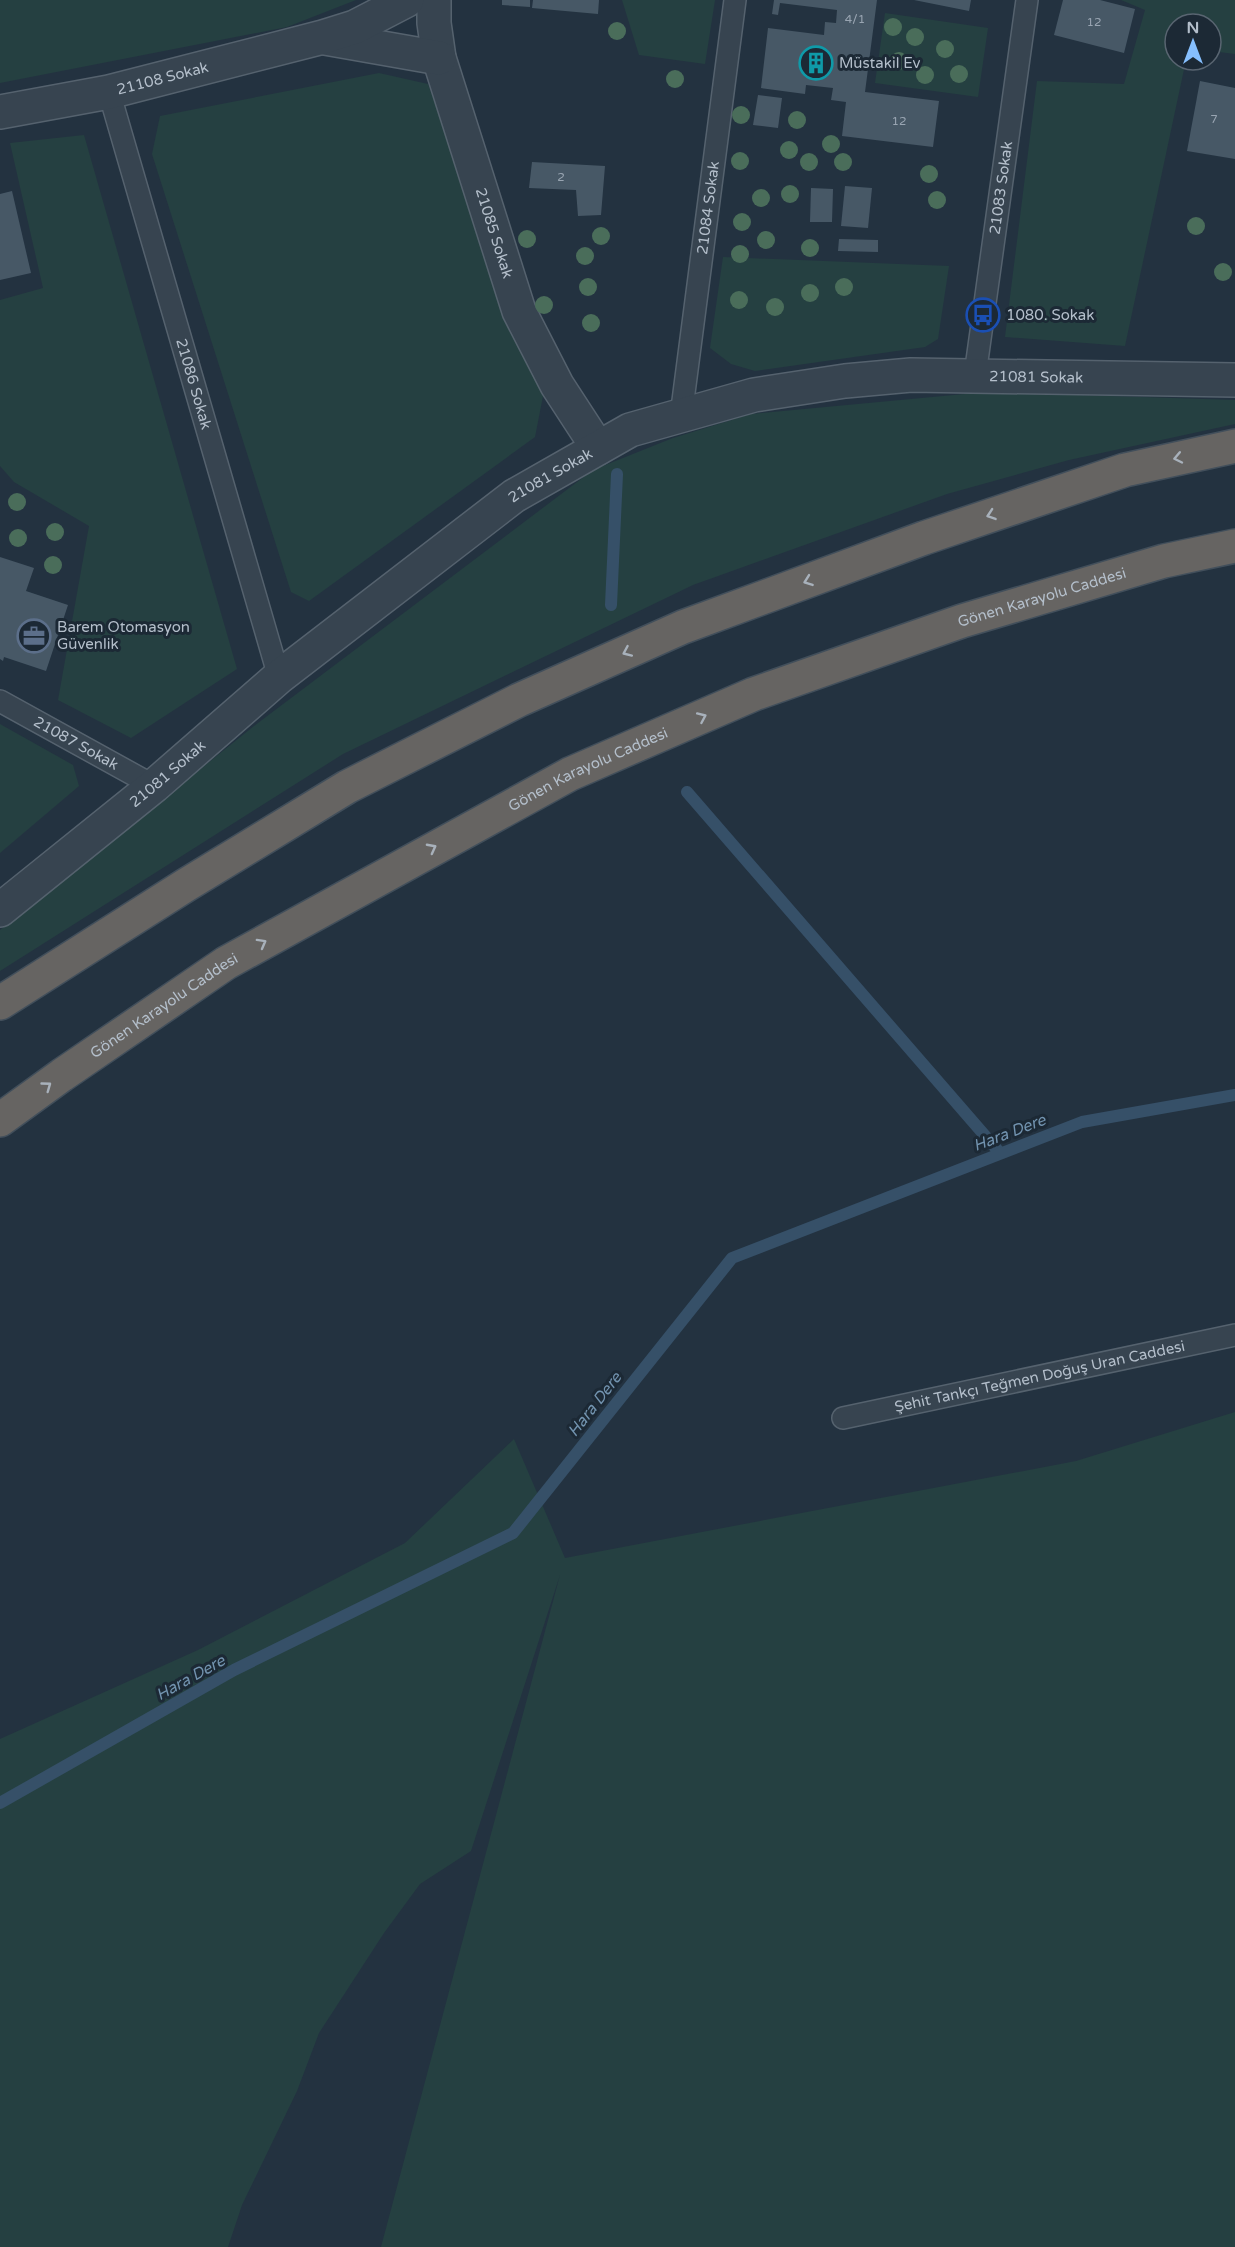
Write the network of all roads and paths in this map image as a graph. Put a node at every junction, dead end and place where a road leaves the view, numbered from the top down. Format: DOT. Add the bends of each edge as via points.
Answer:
graph roads {
  1 [pos="407,0"];
  2 [pos="434,0"];
  3 [pos="735,0"];
  4 [pos="1027,0"];
  5 [pos="323,37"];
  6 [pos="439,58"];
  7 [pos="109,92"];
  8 [pos="0,112"];
  9 [pos="975,375"];
  10 [pos="1235,380"];
  11 [pos="681,416"];
  12 [pos="1235,446"];
  13 [pos="598,448"];
  14 [pos="1235,546"];
  15 [pos="279,676"];
  16 [pos="0,701"];
  17 [pos="154,786"];
  18 [pos="0,910"];
  19 [pos="0,1003"];
  20 [pos="0,1120"];
  21 [pos="1235,1335"];
  22 [pos="843,1418"];
  1 -- 5 [label="street, 21108 Sokak" via="355,27"];
  2 -- 6 [label="street, 21085 Sokak"];
  3 -- 11 [label="lane, 21084 Sokak"];
  4 -- 9 [label="lane, 21083 Sokak"];
  5 -- 6 [label="street, 21108 Sokak"];
  5 -- 7 [label="street, 21108 Sokak"];
  6 -- 13 [label="street, 21085 Sokak" via="519,311 557,384"];
  7 -- 8 [label="street, 21108 Sokak"];
  7 -- 15 [label="lane, 21086 Sokak"];
  9 -- 10 [label="street, 21081 Sokak"];
  9 -- 11 [label="street, 21081 Sokak" via="844,381 754,395"];
  11 -- 13 [label="street, 21081 Sokak" via="630,430"];
  12 -- 19 [label="highway, one-way" via="1125,470 924,537 683,627 519,700 347,787"];
  13 -- 15 [label="street, 21081 Sokak" via="514,496"];
  20 -- 14 [label="highway, Gönen Karayolu Caddesi, one-way" via="226,963 570,774 754,694 962,621 1164,561"];
  15 -- 17 [label="street, 21081 Sokak"];
  16 -- 17 [label="lane, 21087 Sokak"];
  17 -- 18 [label="street, 21081 Sokak"];
  21 -- 22 [label="lane, Şehit Tankçı Teğmen Doğuş Uran Caddesi"];
}
